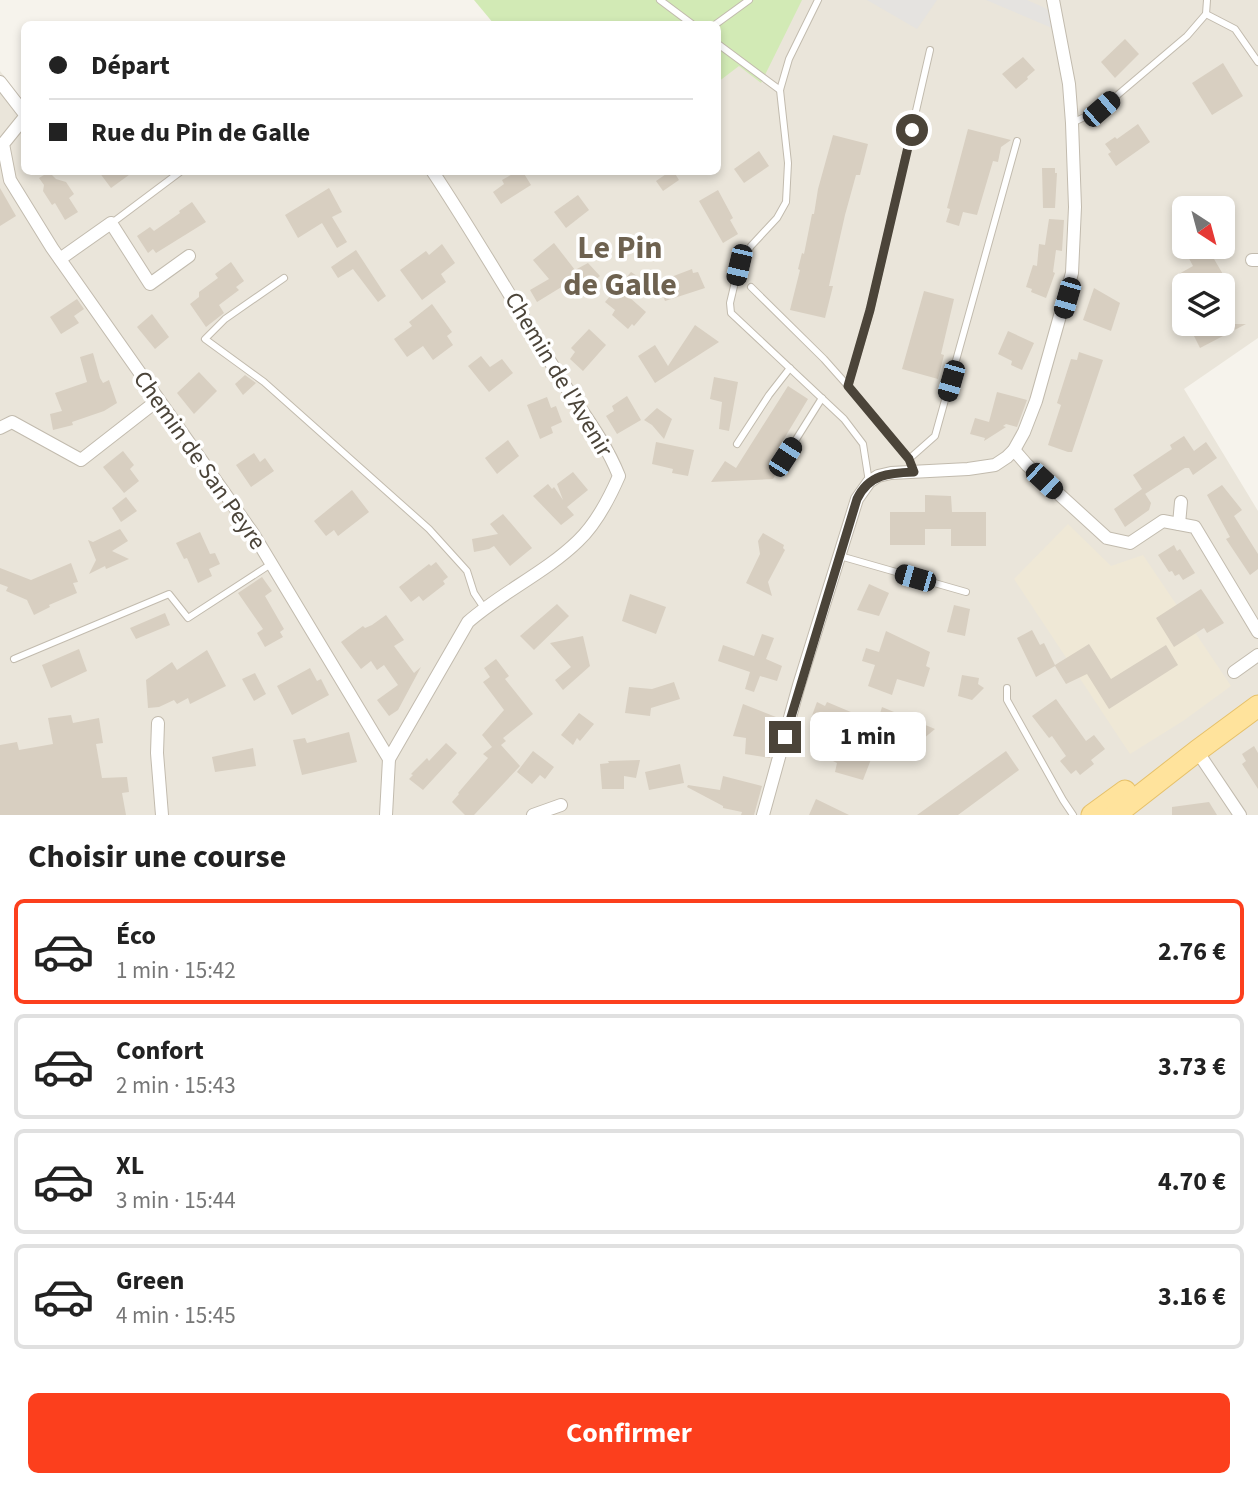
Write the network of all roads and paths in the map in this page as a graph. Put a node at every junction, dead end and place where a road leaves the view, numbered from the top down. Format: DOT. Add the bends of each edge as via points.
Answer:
graph roads {
  1 [pos="660,0"];
  2 [pos="749,0"];
  3 [pos="818,0"];
  4 [pos="1053,0"];
  5 [pos="1207,0"];
  6 [pos="1206,14"];
  7 [pos="688,21"];
  8 [pos="720,21"];
  9 [pos="721,46"];
  10 [pos="930,50"];
  11 [pos="1258,62"];
  12 [pos="0,82"];
  13 [pos="780,90"];
  14 [pos="21,111"];
  15 [pos="21,119"];
  16 [pos="1072,123"];
  17 [pos="1017,141"];
  18 [pos="176,175"];
  19 [pos="435,175"];
  20 [pos="111,223"];
  21 [pos="188,256"];
  22 [pos="60,259"];
  23 [pos="285,278"];
  24 [pos="751,287"];
  25 [pos="790,368"];
  26 [pos="848,386"];
  27 [pos="822,398"];
  28 [pos="158,400"];
  29 [pos="0,428"];
  30 [pos="737,444"];
  31 [pos="1014,450"];
  32 [pos="785,457"];
  33 [pos="909,459"];
  34 [pos="914,472"];
  35 [pos="869,482"];
  36 [pos="1181,502"];
  37 [pos="1179,524"];
  38 [pos="838,555"];
  39 [pos="271,564"];
  40 [pos="966,592"];
  41 [pos="484,608"];
  42 [pos="1258,632"];
  43 [pos="1258,655"];
  44 [pos="13,659"];
  45 [pos="1234,672"];
  46 [pos="1007,688"];
  47 [pos="1258,706"];
  48 [pos="158,723"];
  49 [pos="1197,751"];
  50 [pos="389,759"];
  51 [pos="561,805"];
  52 [pos="162,815"];
  53 [pos="386,815"];
  54 [pos="533,815"];
  55 [pos="763,815"];
  56 [pos="1073,815"];
  57 [pos="1092,815"];
  58 [pos="1115,815"];
  59 [pos="1240,815"];
  1 -- 7 [label="lane"];
  2 -- 8 [label="lane"];
  3 -- 13 [label="lane" via="789,59"];
  4 -- 16 [label="street"];
  5 -- 6 [label="lane"];
  6 -- 11 [label="lane" via="1235,29"];
  6 -- 16 [label="lane" via="1187,36 1101,109"];
  9 -- 13 [label="lane"];
  10 -- 26 [label="lane"];
  12 -- 14 [label="street"];
  13 -- 25 [label="lane" via="788,163 786,202 739,265 730,303 731,313"];
  15 -- 22 [label="street, Chemin de San Peyre" via="2,144 10,180"];
  16 -- 31 [label="street" via="1072,273 1036,401"];
  17 -- 33 [label="lane" via="935,436"];
  18 -- 20 [label="lane"];
  19 -- 41 [label="street, Chemin de l'Avenir" via="610,453 619,476 581,539"];
  20 -- 21 [label="street" via="150,284"];
  20 -- 22 [label="street"];
  22 -- 28 [label="street, Chemin de San Peyre"];
  23 -- 41 [label="lane" via="225,319 205,340 264,382 429,530 467,571"];
  24 -- 26 [label="lane"];
  25 -- 27 [label="lane"];
  25 -- 30 [label="lane"];
  26 -- 33 [label="lane"];
  27 -- 32 [label="lane"];
  27 -- 35 [label="lane" via="863,444"];
  28 -- 29 [label="street" via="81,460 12,422"];
  28 -- 39 [label="street, Chemin de San Peyre"];
  31 -- 34 [label="street" via="995,465"];
  31 -- 37 [label="street" via="1107,538 1130,543 1163,521"];
  33 -- 34 [label="lane"];
  34 -- 35 [label="street" via="891,473"];
  35 -- 38 [label="street" via="857,499"];
  36 -- 37 [label="street"];
  37 -- 42 [label="street" via="1195,527"];
  38 -- 40 [label="lane"];
  38 -- 55 [label="street"];
  39 -- 44 [label="lane" via="188,618 169,594"];
  39 -- 50 [label="street, Chemin de San Peyre"];
  41 -- 50 [label="street, Chemin de l'Avenir" via="468,622"];
  43 -- 45 [label="street"];
  46 -- 56 [label="lane" via="1007,700"];
  47 -- 49 [label="main road"];
  48 -- 52 [label="street"];
  49 -- 57 [label="main road" via="1129,788"];
  49 -- 58 [label="main road"];
  49 -- 59 [label="street"];
  50 -- 53 [label="street"];
  51 -- 54 [label="street"];
}
